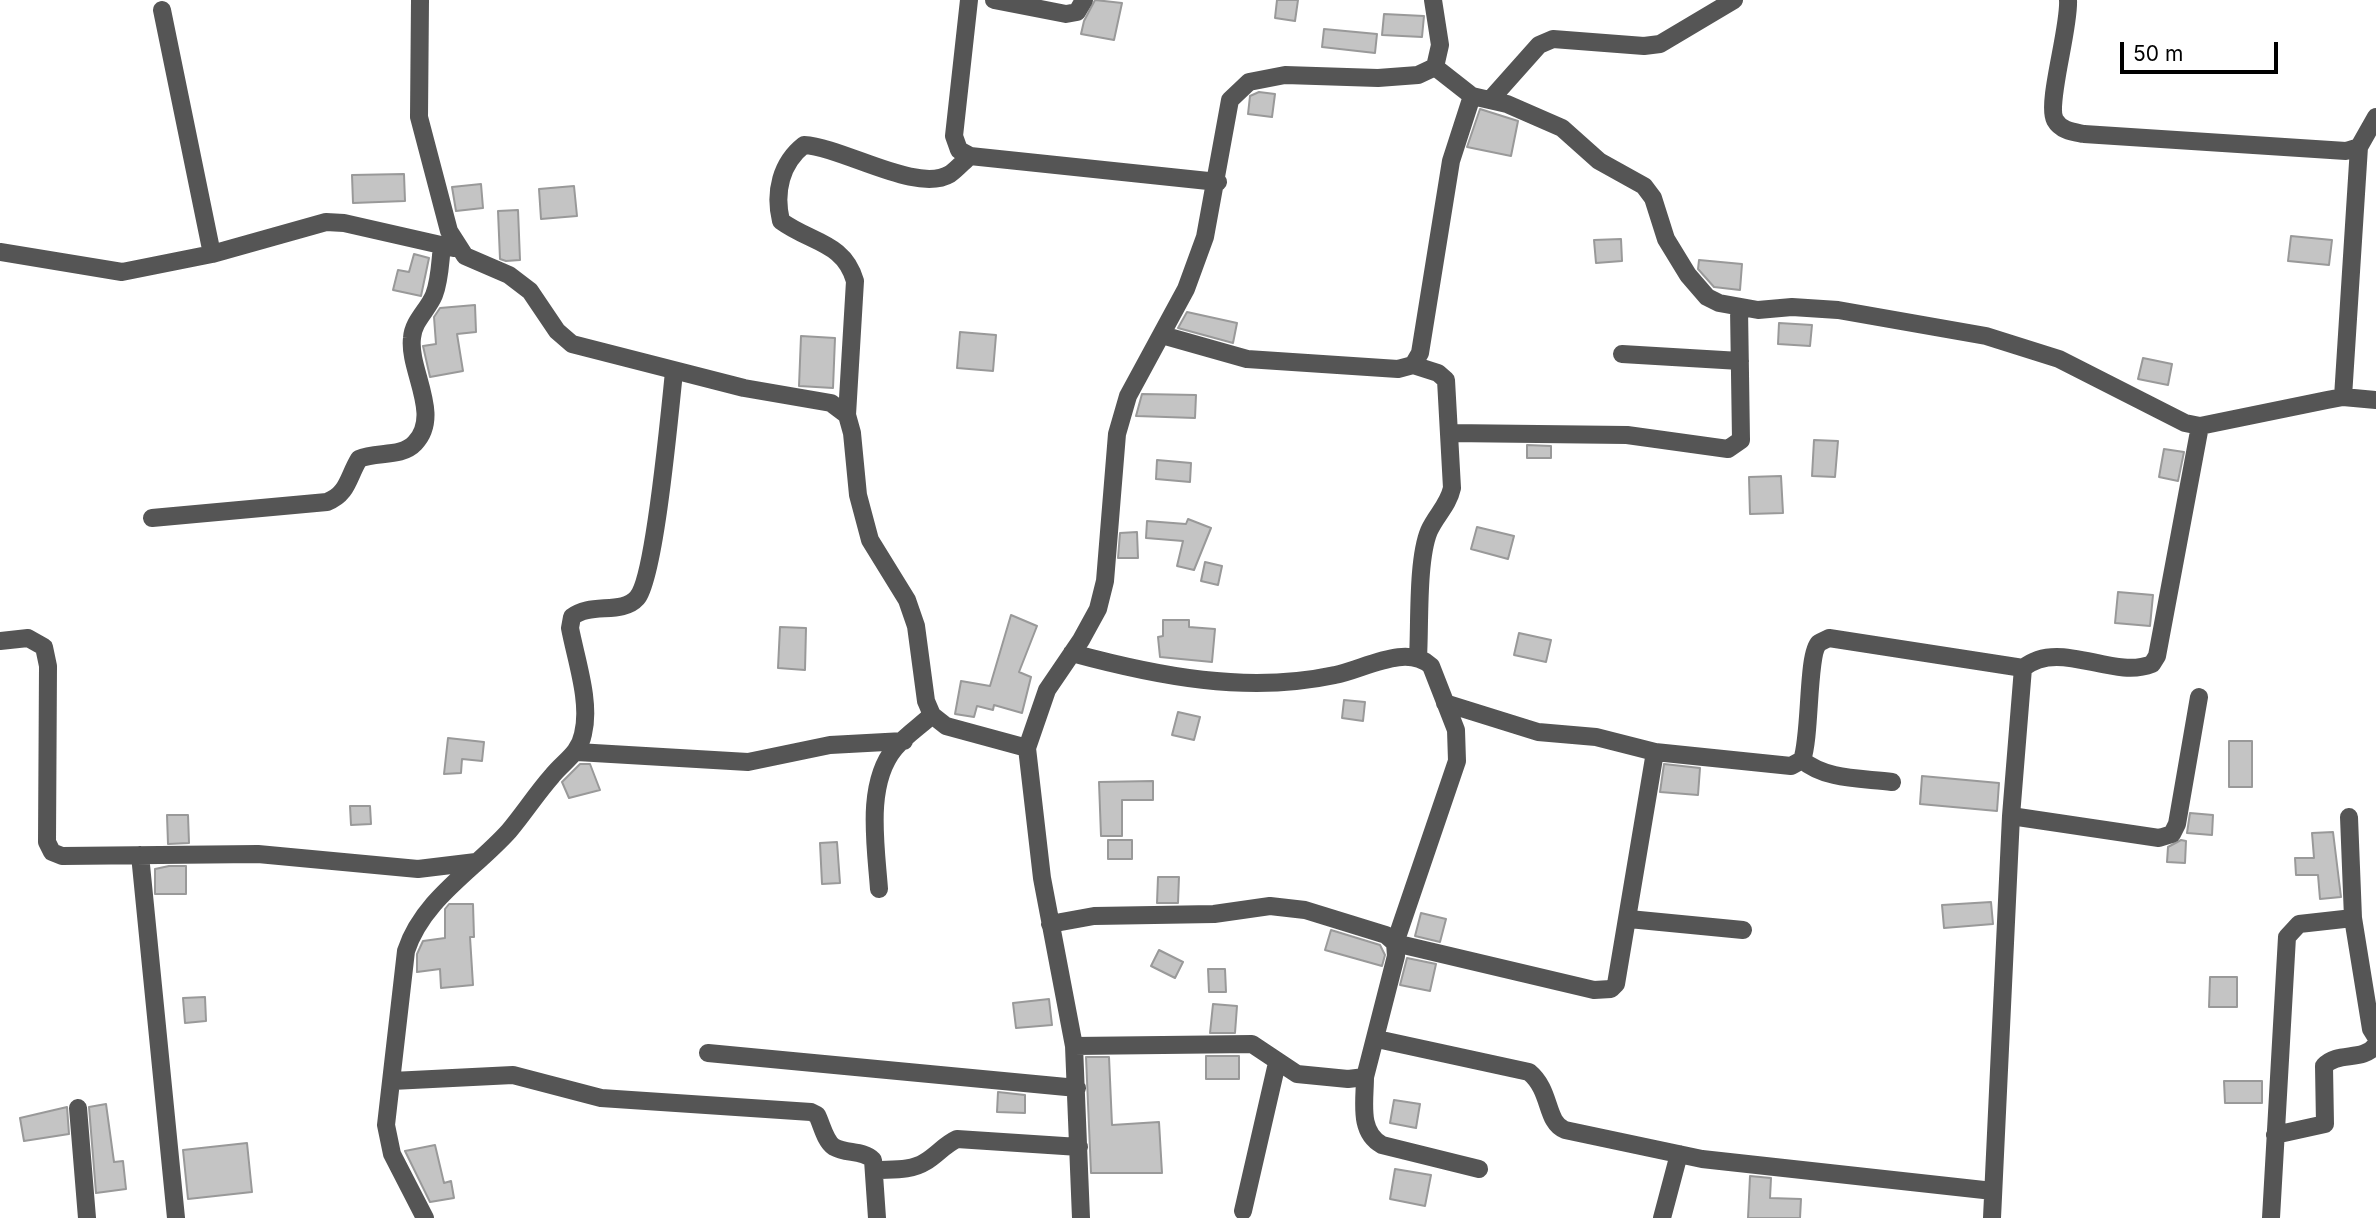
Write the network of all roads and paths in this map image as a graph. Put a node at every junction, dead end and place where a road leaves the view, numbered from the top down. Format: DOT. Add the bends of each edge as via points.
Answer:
graph roads {
  1 [pos="420,0"];
  2 [pos="969,0"];
  3 [pos="994,0"];
  4 [pos="1084,0"];
  5 [pos="1433,0"];
  6 [pos="1734,0"];
  7 [pos="2068,0"];
  8 [pos="162,10"];
  9 [pos="1435,67"];
  10 [pos="1481,98"];
  11 [pos="2376,117"];
  12 [pos="2359,147"];
  13 [pos="970,156"];
  14 [pos="1218,181"];
  15 [pos="450,247"];
  16 [pos="0,252"];
  17 [pos="212,254"];
  18 [pos="1739,308"];
  19 [pos="1161,335"];
  20 [pos="1622,354"];
  21 [pos="1740,361"];
  22 [pos="1413,365"];
  23 [pos="674,372"];
  24 [pos="2343,397"];
  25 [pos="2376,400"];
  26 [pos="847,415"];
  27 [pos="2200,426"];
  28 [pos="1449,433"];
  29 [pos="152,518"];
  30 [pos="0,641"];
  31 [pos="1072,653"];
  32 [pos="1418,657"];
  33 [pos="2023,668"];
  34 [pos="2199,697"];
  35 [pos="1445,703"];
  36 [pos="932,715"];
  37 [pos="904,741"];
  38 [pos="1027,748"];
  39 [pos="577,752"];
  40 [pos="1655,752"];
  41 [pos="1802,760"];
  42 [pos="1892,782"];
  43 [pos="2011,816"];
  44 [pos="2349,817"];
  45 [pos="140,855"];
  46 [pos="476,862"];
  47 [pos="878,889"];
  48 [pos="2353,918"];
  49 [pos="1629,919"];
  50 [pos="1050,924"];
  51 [pos="1744,930"];
  52 [pos="1395,943"];
  53 [pos="2376,1037"];
  54 [pos="1377,1039"];
  55 [pos="2376,1045"];
  56 [pos="1074,1046"];
  57 [pos="708,1053"];
  58 [pos="1277,1063"];
  59 [pos="1365,1077"];
  60 [pos="392,1081"];
  61 [pos="1077,1088"];
  62 [pos="78,1108"];
  63 [pos="2275,1135"];
  64 [pos="1079,1147"];
  65 [pos="1679,1154"];
  66 [pos="1479,1169"];
  67 [pos="876,1170"];
  68 [pos="1993,1191"];
  69 [pos="1243,1211"];
  70 [pos="422,1216"];
  71 [pos="87,1218"];
  72 [pos="176,1218"];
  73 [pos="877,1218"];
  74 [pos="1081,1218"];
  75 [pos="1662,1218"];
  76 [pos="1993,1218"];
  77 [pos="2271,1218"];
  1 -- 15 [label="street" via="419,117"];
  2 -- 13 [label="street" via="954,136 959,150"];
  3 -- 4 [label="street" via="1066,14 1077,12"];
  5 -- 9 [label="street" via="1440,46"];
  6 -- 10 [label="street" via="1660,44 1553,39 1539,45"];
  7 -- 12 [label="street" via="2066,38 2053,97 2054,119 2063,129 2346,151"];
  8 -- 17 [label="street"];
  9 -- 10 [label="street"];
  9 -- 14 [label="street" via="1418,75 1285,75 1249,82 1230,100"];
  10 -- 18 [label="street" via="1536,114 1562,128 1599,161 1644,186 1653,198 1666,239 1698,289 1718,303"];
  10 -- 22 [label="street" via="1451,161 1420,353"];
  11 -- 12 [label="street"];
  12 -- 24 [label="street"];
  13 -- 14 [label="street"];
  13 -- 26 [label="street" via="949,175 930,180 821,146 804,145 788,157 776,201 781,221 836,250 849,262 855,281"];
  14 -- 19 [label="street" via="1186,289"];
  15 -- 17 [label="street" via="326,222"];
  15 -- 23 [label="street" via="509,275 530,291 557,331 572,344"];
  15 -- 29 [label="street" via="435,293 412,337 426,413 415,444 400,452 359,459 342,492 327,502"];
  16 -- 17 [label="street" via="122,272"];
  18 -- 21 [label="street"];
  18 -- 27 [label="street" via="1838,310 2013,343 2059,359 2185,423"];
  19 -- 22 [label="street" via="1272,363 1398,369"];
  19 -- 31 [label="street" via="1128,396 1121,421 1111,477 1105,581 1098,609"];
  20 -- 21 [label="street"];
  21 -- 28 [label="street" via="1741,440 1728,449 1627,435"];
  22 -- 28 [label="street" via="1447,380"];
  23 -- 26 [label="street" via="831,403"];
  23 -- 39 [label="street" via="657,518 642,590 630,604 579,611 572,617 584,710 584,733"];
  24 -- 25 [label="street"];
  24 -- 27 [label="street"];
  26 -- 36 [label="street" via="858,495 870,540 907,600"];
  27 -- 33 [label="street" via="2152,664 2136,667 2054,657 2034,659"];
  28 -- 32 [label="street" via="1451,488 1425,550"];
  30 -- 45 [label="street" via="28,638 44,647 48,666 47,842 52,852 62,856"];
  31 -- 32 [label="street" via="1141,671 1236,684 1335,676 1401,657"];
  31 -- 38 [label="street" via="1047,690"];
  32 -- 35 [label="street" via="1431,666"];
  33 -- 41 [label="street" via="1829,638 1818,644 1812,658 1808,743"];
  33 -- 43 [label="street"];
  34 -- 43 [label="street" via="2172,834 2159,838"];
  35 -- 40 [label="street" via="1522,729 1596,737"];
  35 -- 52 [label="street" via="1455,730 1455,772"];
  36 -- 37 [label="street"];
  36 -- 38 [label="street" via="946,726"];
  37 -- 39 [label="street" via="830,745 748,762"];
  37 -- 47 [label="street" via="895,748 878,787"];
  38 -- 50 [label="street"];
  39 -- 46 [label="street"];
  40 -- 41 [label="street" via="1791,766"];
  40 -- 49 [label="street"];
  41 -- 42 [label="street" via="1826,774"];
  43 -- 68 [label="street"];
  44 -- 48 [label="street"];
  45 -- 46 [label="street" via="258,855 418,869"];
  45 -- 72 [label="street"];
  46 -- 60 [label="street" via="412,931"];
  48 -- 53 [label="street"];
  48 -- 63 [label="street" via="2299,924 2287,937"];
  49 -- 51 [label="street"];
  49 -- 52 [label="street" via="1616,984 1603,992"];
  50 -- 52 [label="street" via="1133,913 1214,914 1270,906 1306,910 1386,935"];
  50 -- 56 [label="street"];
  52 -- 54 [label="street"];
  54 -- 59 [label="street"];
  54 -- 65 [label="street" via="1529,1072 1545,1091 1558,1128"];
  55 -- 63 [label="street" via="2366,1054 2336,1058 2324,1066 2325,1124"];
  56 -- 58 [label="street" via="1252,1044"];
  56 -- 61 [label="street"];
  57 -- 61 [label="street"];
  58 -- 59 [label="street" via="1297,1074"];
  58 -- 69 [label="street"];
  59 -- 66 [label="street" via="1366,1130 1371,1139"];
  60 -- 67 [label="street" via="513,1075 601,1098 811,1112 817,1115 827,1140 835,1147 868,1155"];
  60 -- 70 [label="street" via="386,1125 390,1147"];
  61 -- 64 [label="street"];
  62 -- 71 [label="street"];
  63 -- 77 [label="street"];
  64 -- 67 [label="street" via="957,1139 911,1168"];
  64 -- 74 [label="street"];
  65 -- 68 [label="street"];
  65 -- 75 [label="street"];
  67 -- 73 [label="street"];
  68 -- 76 [label="street"];
}
